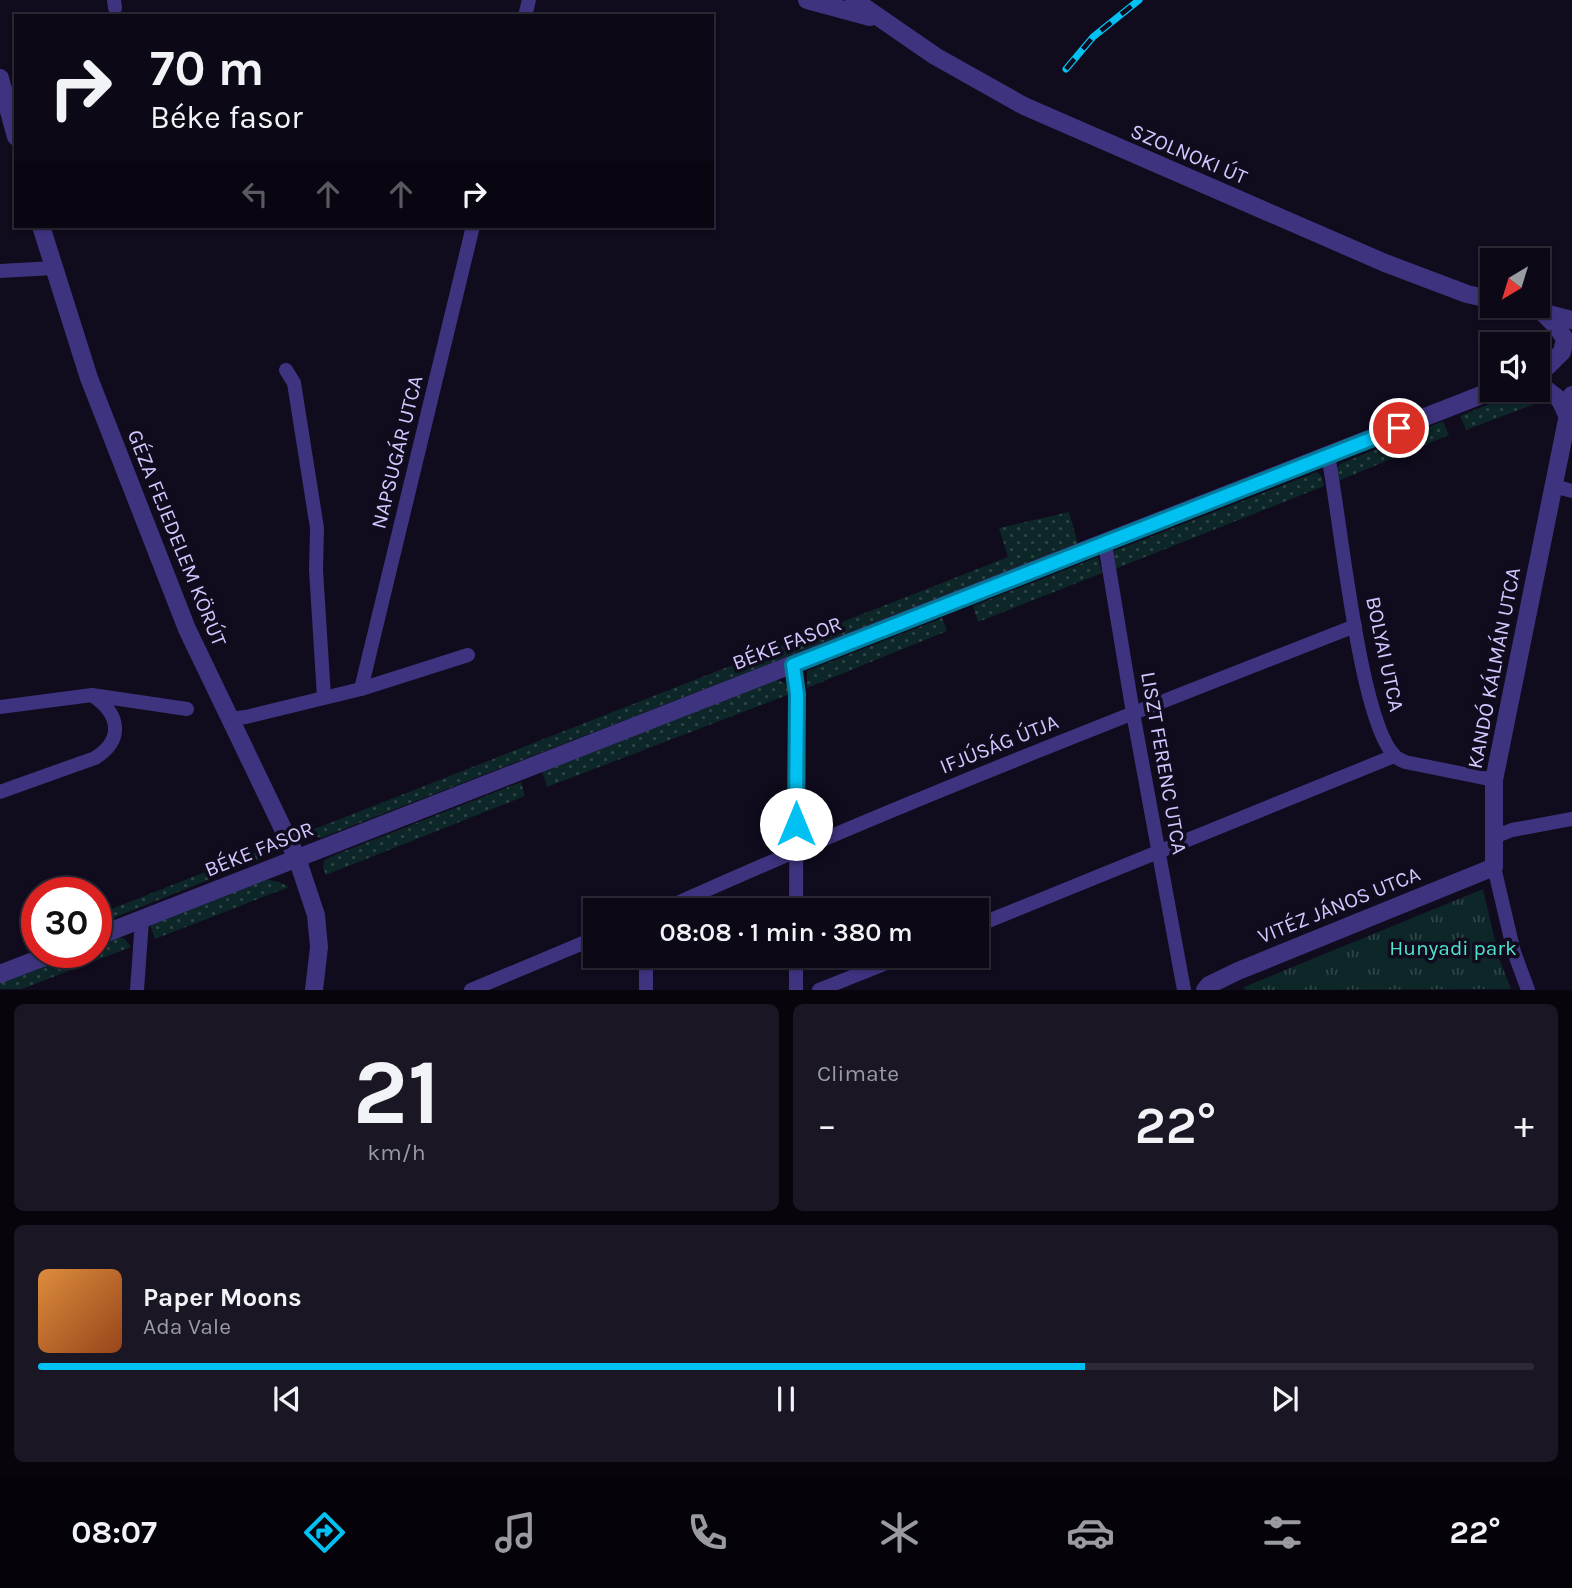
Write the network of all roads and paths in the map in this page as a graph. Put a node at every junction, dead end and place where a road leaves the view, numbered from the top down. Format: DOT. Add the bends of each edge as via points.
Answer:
graph roads {
  1 [pos="807,0"];
  2 [pos="854,0"];
  3 [pos="881,19"];
  4 [pos="0,78"];
  5 [pos="10,133"];
  6 [pos="42,228"];
  7 [pos="474,228"];
  8 [pos="53,268"];
  9 [pos="0,271"];
  10 [pos="1480,297"];
  11 [pos="1550,314"];
  12 [pos="1549,318"];
  13 [pos="1572,320"];
  14 [pos="1568,345"];
  15 [pos="1572,363"];
  16 [pos="1550,365"];
  17 [pos="286,370"];
  18 [pos="1550,371"];
  19 [pos="1550,386"];
  20 [pos="1572,395"];
  21 [pos="1480,396"];
  22 [pos="1567,417"];
  23 [pos="1328,456"];
  24 [pos="1553,486"];
  25 [pos="1572,491"];
  26 [pos="1105,544"];
  27 [pos="1355,626"];
  28 [pos="468,655"];
  29 [pos="793,665"];
  30 [pos="361,689"];
  31 [pos="92,695"];
  32 [pos="324,697"];
  33 [pos="0,707"];
  34 [pos="187,709"];
  35 [pos="1133,713"];
  36 [pos="230,719"];
  37 [pos="1394,756"];
  38 [pos="1494,780"];
  39 [pos="0,792"];
  40 [pos="1572,819"];
  41 [pos="1494,837"];
  42 [pos="796,850"];
  43 [pos="1159,853"];
  44 [pos="298,858"];
  45 [pos="1494,867"];
  46 [pos="689,898"];
  47 [pos="796,898"];
  48 [pos="142,920"];
  49 [pos="989,921"];
  50 [pos="112,931"];
  51 [pos="583,943"];
  52 [pos="21,966"];
  53 [pos="646,968"];
  54 [pos="796,968"];
  55 [pos="873,968"];
  56 [pos="0,974"];
  57 [pos="137,989"];
  58 [pos="314,989"];
  59 [pos="471,989"];
  60 [pos="646,989"];
  61 [pos="796,989"];
  62 [pos="820,989"];
  63 [pos="1184,989"];
  64 [pos="1205,989"];
  65 [pos="1528,989"];
  1 -- 3 [label="street"];
  2 -- 3 [label="street, SZOLNOKI ÚT"];
  3 -- 10 [label="street, SZOLNOKI ÚT" via="935,56 1035,111 1385,263"];
  4 -- 5 [label="street"];
  6 -- 8 [label="street, GÉZA FEJEDELEM KÖRÚT"];
  7 -- 30 [label="street, NAPSUGÁR UTCA"];
  8 -- 9 [label="street"];
  8 -- 36 [label="street, GÉZA FEJEDELEM KÖRÚT" via="130,485 187,629"];
  11 -- 13 [label="street"];
  12 -- 14 [label="street"];
  14 -- 16 [label="street"];
  15 -- 18 [label="street"];
  17 -- 32 [label="street" via="294,383 317,528"];
  19 -- 22 [label="street"];
  20 -- 22 [label="street, KANDÓ KÁLMÁN UTCA"];
  21 -- 23 [label="street, BÉKE FASOR"];
  22 -- 24 [label="street, KANDÓ KÁLMÁN UTCA"];
  23 -- 26 [label="street, BÉKE FASOR"];
  23 -- 27 [label="street, BOLYAI UTCA"];
  24 -- 25 [label="street"];
  24 -- 38 [label="street, KANDÓ KÁLMÁN UTCA"];
  26 -- 29 [label="street, BÉKE FASOR"];
  26 -- 35 [label="street, LISZT FERENC UTCA"];
  27 -- 35 [label="street, IFJÚSÁG ÚTJA"];
  27 -- 37 [label="street, BOLYAI UTCA" via="1368,696"];
  28 -- 30 [label="street"];
  29 -- 42 [label="street" via="797,694"];
  29 -- 44 [label="street, BÉKE FASOR"];
  30 -- 32 [label="street"];
  31 -- 33 [label="street"];
  31 -- 34 [label="street"];
  31 -- 39 [label="street" via="114,721 114,737 104,752"];
  32 -- 36 [label="street"];
  35 -- 42 [label="street, IFJÚSÁG ÚTJA"];
  35 -- 43 [label="street, LISZT FERENC UTCA"];
  36 -- 44 [label="street, GÉZA FEJEDELEM KÖRÚT"];
  37 -- 38 [label="street" via="1426,768"];
  37 -- 43 [label="street"];
  38 -- 41 [label="street, KANDÓ KÁLMÁN UTCA"];
  40 -- 41 [label="street"];
  41 -- 45 [label="street, KANDÓ KÁLMÁN UTCA"];
  42 -- 46 [label="street, IFJÚSÁG ÚTJA"];
  42 -- 47 [label="street"];
  43 -- 49 [label="street"];
  43 -- 63 [label="street, LISZT FERENC UTCA"];
  44 -- 48 [label="street, BÉKE FASOR"];
  44 -- 58 [label="street, GÉZA FEJEDELEM KÖRÚT" via="316,915 319,947"];
  45 -- 64 [label="street, VITÉZ JÁNOS UTCA" via="1238,971"];
  45 -- 65 [label="street, KANDÓ KÁLMÁN UTCA" via="1514,952"];
  48 -- 50 [label="street, BÉKE FASOR"];
  48 -- 57 [label="street"];
  51 -- 59 [label="street"];
  52 -- 56 [label="street"];
  53 -- 60 [label="street"];
  54 -- 61 [label="street"];
  55 -- 62 [label="street"];
}
